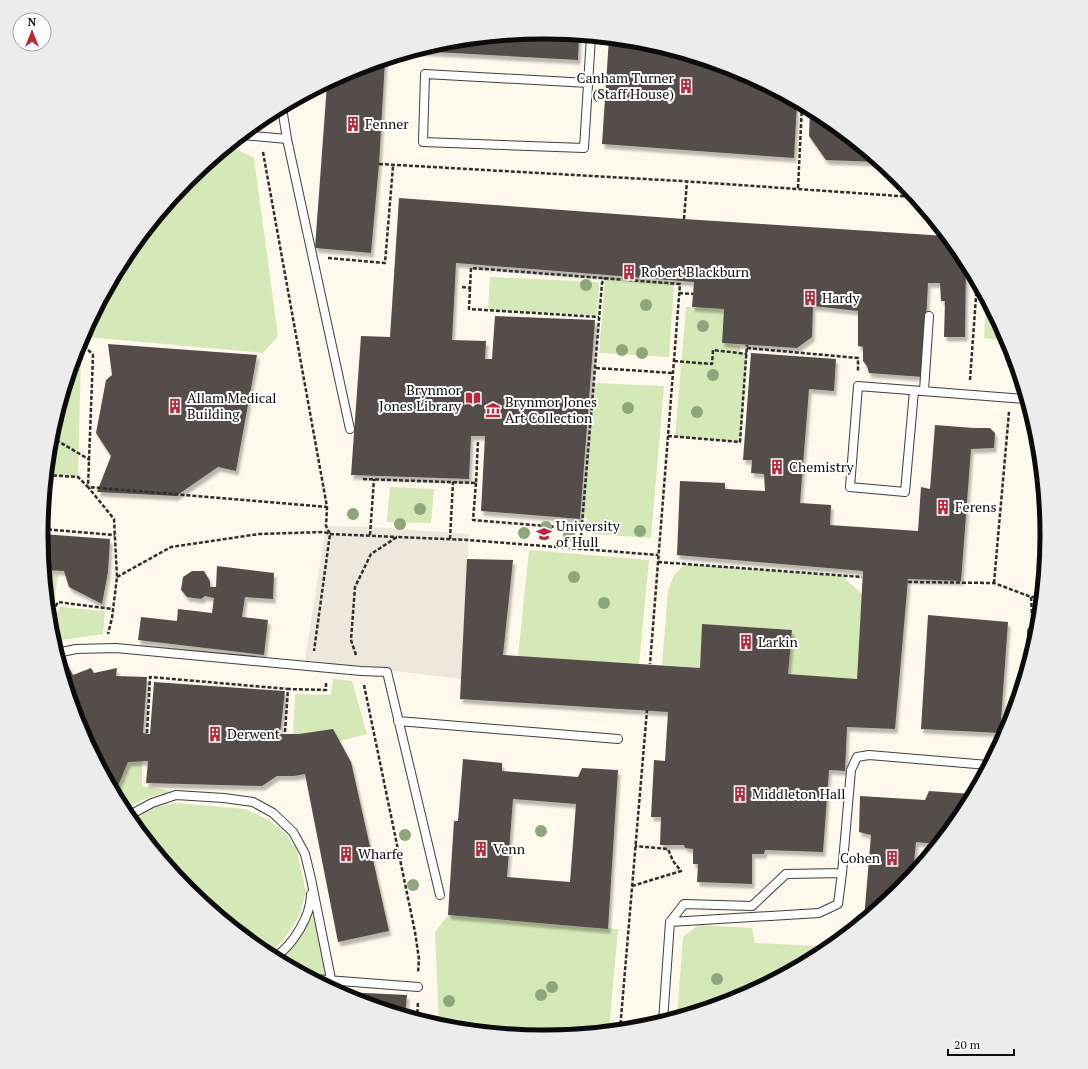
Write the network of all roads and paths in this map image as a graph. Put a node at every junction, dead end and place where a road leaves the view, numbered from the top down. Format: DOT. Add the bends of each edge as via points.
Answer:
graph roads {
  1 [pos="591,41"];
  2 [pos="588,83"];
  3 [pos="802,111"];
  4 [pos="283,114"];
  5 [pos="250,136"];
  6 [pos="260,137"];
  7 [pos="287,139"];
  8 [pos="379,164"];
  9 [pos="393,166"];
  10 [pos="686,181"];
  11 [pos="798,188"];
  12 [pos="906,196"];
  13 [pos="684,219"];
  14 [pos="312,256"];
  15 [pos="605,278"];
  16 [pos="462,287"];
  17 [pos="470,288"];
  18 [pos="679,293"];
  19 [pos="976,293"];
  20 [pos="693,294"];
  21 [pos="929,316"];
  22 [pos="599,318"];
  23 [pos="85,347"];
  24 [pos="747,354"];
  25 [pos="674,361"];
  26 [pos="596,368"];
  27 [pos="673,373"];
  28 [pos="858,386"];
  29 [pos="914,390"];
  30 [pos="924,391"];
  31 [pos="969,394"];
  32 [pos="1010,397"];
  33 [pos="1021,398"];
  34 [pos="350,429"];
  35 [pos="668,436"];
  36 [pos="58,441"];
  37 [pos="478,441"];
  38 [pos="90,460"];
  39 [pos="52,475"];
  40 [pos="363,479"];
  41 [pos="374,479"];
  42 [pos="453,482"];
  43 [pos="476,483"];
  44 [pos="88,487"];
  45 [pos="327,507"];
  46 [pos="582,528"];
  47 [pos="48,530"];
  48 [pos="330,534"];
  49 [pos="115,535"];
  50 [pos="370,535"];
  51 [pos="397,537"];
  52 [pos="450,539"];
  53 [pos="580,548"];
  54 [pos="658,555"];
  55 [pos="658,562"];
  56 [pos="117,577"];
  57 [pos="862,578"];
  58 [pos="908,582"];
  59 [pos="994,583"];
  60 [pos="1031,597"];
  61 [pos="1035,597"];
  62 [pos="54,609"];
  63 [pos="113,609"];
  64 [pos="1032,620"];
  65 [pos="106,648"];
  66 [pos="63,652"];
  67 [pos="650,664"];
  68 [pos="312,666"];
  69 [pos="361,671"];
  70 [pos="326,677"];
  71 [pos="288,689"];
  72 [pos="647,710"];
  73 [pos="398,721"];
  74 [pos="286,732"];
  75 [pos="148,733"];
  76 [pos="618,739"];
  77 [pos="982,765"];
  78 [pos="134,813"];
  79 [pos="636,846"];
  80 [pos="842,873"];
  81 [pos="312,879"];
  82 [pos="632,886"];
  83 [pos="440,895"];
  84 [pos="670,922"];
  85 [pos="280,954"];
  86 [pos="331,981"];
  87 [pos="337,984"];
  88 [pos="418,987"];
  89 [pos="418,1013"];
  90 [pos="663,1015"];
  91 [pos="621,1024"];
  1 -- 2 [label="lane"];
  2 -- 2 [label="lane" via="584,148 423,142 425,74"];
  3 -- 11 [label="path"];
  4 -- 7 [label="lane"];
  5 -- 6 [label="lane"];
  6 -- 7 [label="lane"];
  6 -- 45 [label="path"];
  7 -- 14 [label="lane"];
  8 -- 9 [label="path"];
  9 -- 10 [label="path"];
  9 -- 14 [label="path" via="385,263"];
  10 -- 11 [label="path"];
  10 -- 13 [label="path"];
  11 -- 12 [label="path"];
  14 -- 34 [label="lane"];
  15 -- 17 [label="path" via="471,268"];
  15 -- 18 [label="path" via="680,284"];
  15 -- 22 [label="path" via="602,283"];
  16 -- 17 [label="path"];
  17 -- 22 [label="path" via="469,309"];
  18 -- 20 [label="path"];
  18 -- 25 [label="path"];
  19 -- 31 [label="path"];
  21 -- 30 [label="lane"];
  22 -- 26 [label="path"];
  23 -- 38 [label="path" via="92,355"];
  24 -- 25 [label="path" via="713,350 712,364"];
  24 -- 28 [label="path" via="747,347 858,358"];
  24 -- 35 [label="path" via="740,442"];
  25 -- 27 [label="path"];
  26 -- 27 [label="path"];
  26 -- 46 [label="path"];
  27 -- 35 [label="path"];
  28 -- 29 [label="lane"];
  28 -- 29 [label="lane" via="850,487 905,492"];
  29 -- 30 [label="lane"];
  30 -- 31 [label="lane"];
  31 -- 32 [label="lane"];
  32 -- 33 [label="lane"];
  32 -- 59 [label="path"];
  35 -- 54 [label="path"];
  36 -- 38 [label="path"];
  37 -- 43 [label="path"];
  38 -- 44 [label="path"];
  39 -- 44 [label="path" via="78,477"];
  40 -- 41 [label="path"];
  41 -- 42 [label="path"];
  41 -- 50 [label="path"];
  42 -- 43 [label="path"];
  42 -- 52 [label="path"];
  43 -- 46 [label="path" via="473,520"];
  44 -- 45 [label="path"];
  44 -- 49 [label="path" via="114,519"];
  45 -- 48 [label="path" via="326,526"];
  46 -- 53 [label="path"];
  47 -- 49 [label="path"];
  48 -- 50 [label="path"];
  48 -- 56 [label="path" via="259,534 171,547"];
  48 -- 68 [label="path"];
  49 -- 56 [label="path"];
  50 -- 51 [label="path"];
  51 -- 52 [label="path"];
  51 -- 69 [label="path" via="371,554 355,587 351,640"];
  52 -- 53 [label="path"];
  53 -- 54 [label="path"];
  54 -- 55 [label="path"];
  55 -- 57 [label="path"];
  55 -- 67 [label="path"];
  56 -- 63 [label="path"];
  58 -- 59 [label="path"];
  59 -- 60 [label="path"];
  60 -- 61 [label="path"];
  60 -- 64 [label="path"];
  62 -- 63 [label="path" via="58,602"];
  63 -- 65 [label="path"];
  65 -- 66 [label="lane"];
  65 -- 68 [label="lane"];
  68 -- 69 [label="lane"];
  69 -- 73 [label="lane" via="386,672"];
  69 -- 88 [label="path" via="415,932 419,959"];
  70 -- 71 [label="path" via="326,690"];
  71 -- 74 [label="path"];
  71 -- 75 [label="path" via="150,677"];
  72 -- 79 [label="path"];
  73 -- 76 [label="lane"];
  73 -- 83 [label="lane"];
  77 -- 80 [label="lane" via="869,755 857,758 851,770"];
  78 -- 81 [label="lane" via="176,795 253,802 273,813 293,832 305,854"];
  79 -- 82 [label="path"];
  79 -- 82 [label="path" via="668,849 681,871"];
  80 -- 84 [label="lane" via="786,874 752,906 684,904"];
  80 -- 84 [label="lane" via="838,904 819,913"];
  81 -- 85 [label="lane" via="311,905 293,940"];
  81 -- 86 [label="lane"];
  82 -- 91 [label="path"];
  84 -- 90 [label="lane"];
  87 -- 88 [label="lane"];
  88 -- 89 [label="path"];
}
